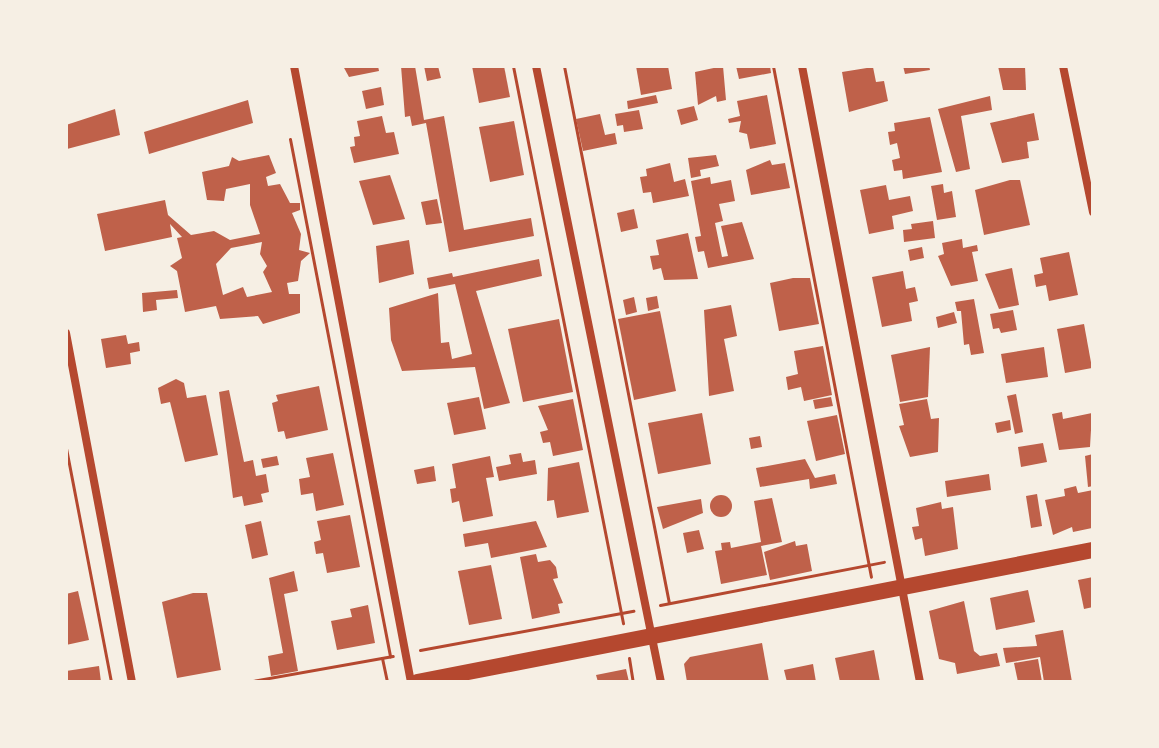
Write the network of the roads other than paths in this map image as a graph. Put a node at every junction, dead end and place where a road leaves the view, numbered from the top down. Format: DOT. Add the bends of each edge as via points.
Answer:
graph roads {
  1 [pos="294,66"];
  2 [pos="536,66"];
  3 [pos="802,66"];
  4 [pos="1063,66"];
  5 [pos="1093,212"];
  6 [pos="66,333"];
  7 [pos="1093,550"];
  8 [pos="901,589"];
  9 [pos="651,637"];
  10 [pos="132,682"];
  11 [pos="411,682"];
  12 [pos="417,682"];
  13 [pos="661,682"];
  14 [pos="920,682"];
  1 -- 11 [label="street"];
  2 -- 9 [label="street"];
  3 -- 8 [label="street"];
  4 -- 5 [label="street"];
  6 -- 10 [label="street"];
  7 -- 8 [label="main road"];
  8 -- 9 [label="main road"];
  8 -- 14 [label="street"];
  9 -- 12 [label="main road"];
  9 -- 13 [label="street"];
}
